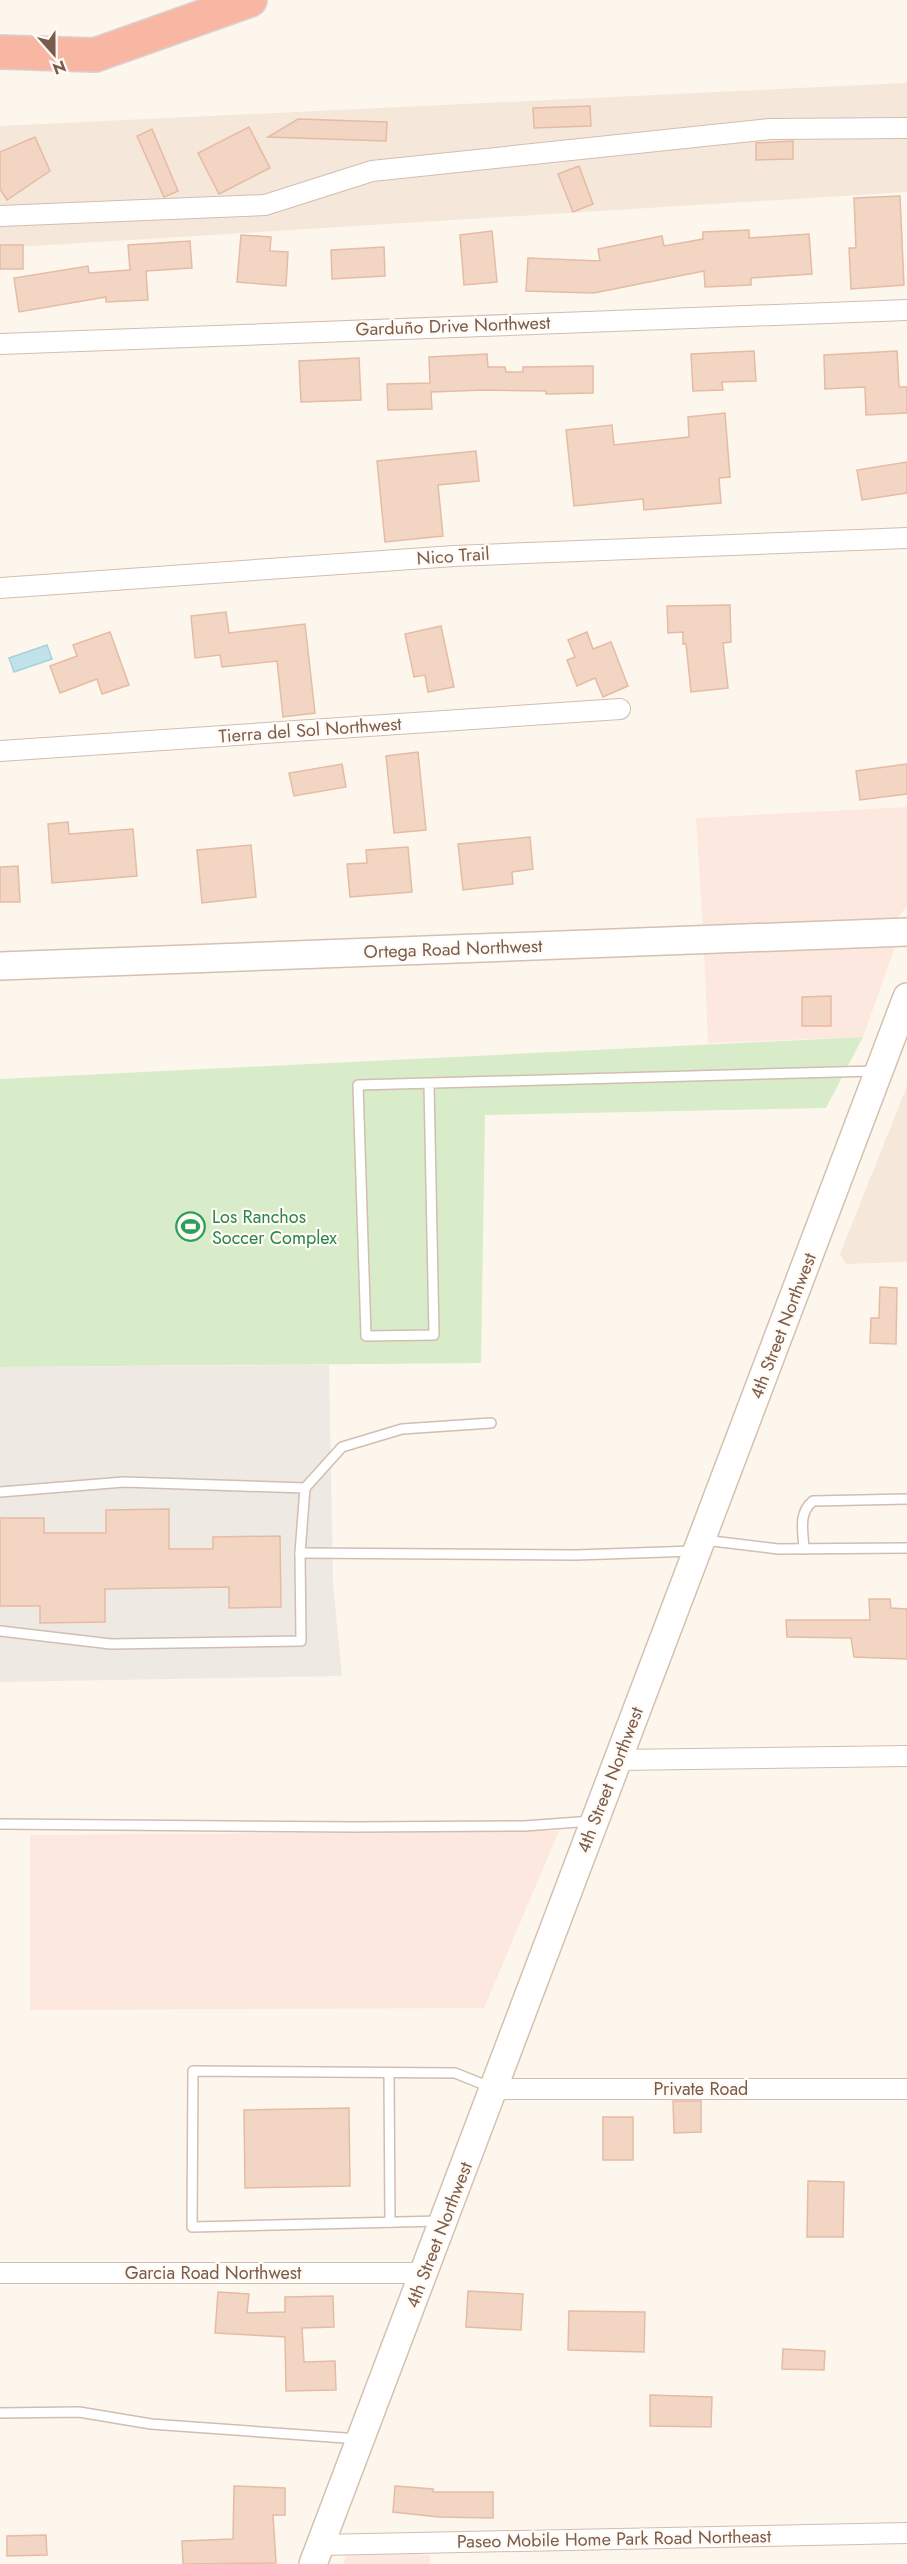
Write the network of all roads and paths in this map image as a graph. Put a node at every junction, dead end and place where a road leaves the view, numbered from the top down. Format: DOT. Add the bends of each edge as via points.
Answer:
graph roads {
  1 [pos="250,0"];
  2 [pos="6,49"];
  3 [pos="907,128"];
  4 [pos="0,216"];
  5 [pos="907,310"];
  6 [pos="0,344"];
  7 [pos="907,538"];
  8 [pos="0,588"];
  9 [pos="620,709"];
  10 [pos="0,751"];
  11 [pos="907,932"];
  12 [pos="0,966"];
  13 [pos="907,997"];
  14 [pos="879,1071"];
  15 [pos="429,1084"];
  16 [pos="491,1423"];
  17 [pos="305,1488"];
  18 [pos="0,1492"];
  19 [pos="907,1499"];
  20 [pos="699,1545"];
  21 [pos="907,1548"];
  22 [pos="804,1549"];
  23 [pos="300,1553"];
  24 [pos="0,1631"];
  25 [pos="907,1756"];
  26 [pos="617,1760"];
  27 [pos="594,1821"];
  28 [pos="0,1824"];
  29 [pos="389,2073"];
  30 [pos="495,2089"];
  31 [pos="907,2089"];
  32 [pos="445,2221"];
  33 [pos="390,2222"];
  34 [pos="0,2273"];
  35 [pos="426,2273"];
  36 [pos="0,2413"];
  37 [pos="361,2439"];
  38 [pos="907,2533"];
  39 [pos="317,2554"];
  1 -- 2 [label="highway" via="95,55"];
  3 -- 4 [label="street" via="770,129 372,171 265,205"];
  5 -- 6 [label="street, Garduño Drive Northwest"];
  7 -- 8 [label="street, Nico Trail" via="454,556"];
  9 -- 10 [label="street, Tierra del Sol Northwest"];
  11 -- 12 [label="main road, Ortega Road Northwest"];
  13 -- 14 [label="main road, 4th Street Northwest"];
  14 -- 15 [label="lane"];
  14 -- 20 [label="main road, 4th Street Northwest"];
  15 -- 15 [label="lane" via="358,1085 366,1336 434,1335"];
  16 -- 17 [label="lane" via="402,1429 342,1447"];
  17 -- 18 [label="lane" via="124,1482"];
  17 -- 23 [label="lane"];
  19 -- 22 [label="lane" via="813,1501 802,1515"];
  20 -- 22 [label="lane"];
  20 -- 23 [label="lane" via="576,1555"];
  20 -- 26 [label="main road, 4th Street Northwest"];
  21 -- 22 [label="lane"];
  23 -- 24 [label="lane" via="301,1641 111,1644"];
  25 -- 26 [label="street"];
  26 -- 27 [label="main road, 4th Street Northwest"];
  27 -- 28 [label="lane" via="525,1826 355,1827"];
  27 -- 30 [label="main road, 4th Street Northwest"];
  29 -- 30 [label="lane" via="454,2073"];
  29 -- 33 [label="lane"];
  29 -- 33 [label="lane" via="193,2071 192,2228"];
  30 -- 31 [label="street, Private Road"];
  30 -- 32 [label="main road, 4th Street Northwest"];
  32 -- 33 [label="lane"];
  32 -- 35 [label="main road, 4th Street Northwest"];
  34 -- 35 [label="street, Garcia Road Northwest"];
  35 -- 37 [label="main road, 4th Street Northwest"];
  36 -- 37 [label="lane" via="79,2412 152,2424"];
  37 -- 39 [label="main road, 4th Street Northwest"];
  38 -- 39 [label="street, Paseo Mobile Home Park Road Northeast"];
}
